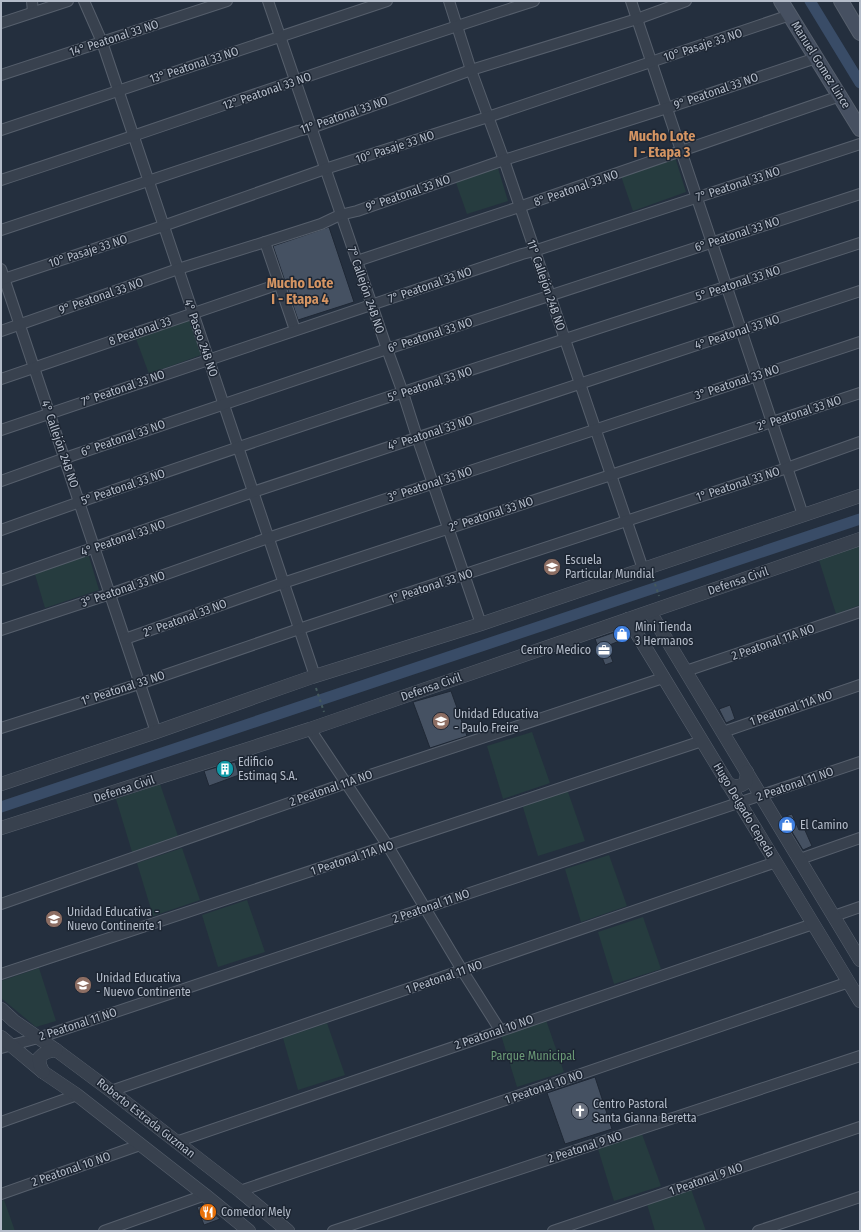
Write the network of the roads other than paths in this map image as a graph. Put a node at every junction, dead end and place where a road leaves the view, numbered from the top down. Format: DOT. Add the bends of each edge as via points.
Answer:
graph roads {
  1 [pos="32,1"];
  2 [pos="68,1"];
  3 [pos="84,1"];
  4 [pos="227,1"];
  5 [pos="268,1"];
  6 [pos="387,1"];
  7 [pos="449,1"];
  8 [pos="534,1"];
  9 [pos="631,1"];
  10 [pos="686,1"];
  11 [pos="781,1"];
  12 [pos="841,1"];
  13 [pos="33,12"];
  14 [pos="790,15"];
  15 [pos="637,19"];
  16 [pos="1,23"];
  17 [pos="457,27"];
  18 [pos="859,30"];
  19 [pos="280,37"];
  20 [pos="102,42"];
  21 [pos="816,58"];
  22 [pos="652,62"];
  23 [pos="471,70"];
  24 [pos="1,75"];
  25 [pos="294,81"];
  26 [pos="118,90"];
  27 [pos="840,96"];
  28 [pos="667,108"];
  29 [pos="488,117"];
  30 [pos="311,128"];
  31 [pos="860,129"];
  32 [pos="1,130"];
  33 [pos="134,137"];
  34 [pos="860,144"];
  35 [pos="682,151"];
  36 [pos="504,160"];
  37 [pos="325,170"];
  38 [pos="1,180"];
  39 [pos="149,182"];
  40 [pos="860,194"];
  41 [pos="697,198"];
  42 [pos="519,207"];
  43 [pos="340,215"];
  44 [pos="164,226"];
  45 [pos="1,230"];
  46 [pos="265,242"];
  47 [pos="712,242"];
  48 [pos="860,243"];
  49 [pos="534,251"];
  50 [pos="356,261"];
  51 [pos="1,269"];
  52 [pos="178,269"];
  53 [pos="3,280"];
  54 [pos="279,284"];
  55 [pos="727,286"];
  56 [pos="860,291"];
  57 [pos="549,296"];
  58 [pos="372,305"];
  59 [pos="193,313"];
  60 [pos="20,325"];
  61 [pos="295,330"];
  62 [pos="742,330"];
  63 [pos="1,331"];
  64 [pos="564,340"];
  65 [pos="860,342"];
  66 [pos="387,349"];
  67 [pos="208,360"];
  68 [pos="34,367"];
  69 [pos="757,376"];
  70 [pos="1,379"];
  71 [pos="579,384"];
  72 [pos="403,393"];
  73 [pos="860,393"];
  74 [pos="224,404"];
  75 [pos="49,413"];
  76 [pos="772,422"];
  77 [pos="595,429"];
  78 [pos="1,430"];
  79 [pos="417,437"];
  80 [pos="860,442"];
  81 [pos="238,448"];
  82 [pos="64,458"];
  83 [pos="787,468"];
  84 [pos="610,474"];
  85 [pos="1,481"];
  86 [pos="433,483"];
  87 [pos="253,492"];
  88 [pos="860,496"];
  89 [pos="79,502"];
  90 [pos="803,515"];
  91 [pos="626,521"];
  92 [pos="448,528"];
  93 [pos="1,530"];
  94 [pos="268,538"];
  95 [pos="860,539"];
  96 [pos="94,548"];
  97 [pos="647,571"];
  98 [pos="464,575"];
  99 [pos="1,580"];
  100 [pos="283,582"];
  101 [pos="110,594"];
  102 [pos="650,612"];
  103 [pos="860,612"];
  104 [pos="628,619"];
  105 [pos="481,624"];
  106 [pos="299,629"];
  107 [pos="1,630"];
  108 [pos="124,639"];
  109 [pos="686,672"];
  110 [pos="663,678"];
  111 [pos="315,680"];
  112 [pos="139,684"];
  113 [pos="860,685"];
  114 [pos="1,728"];
  115 [pos="310,729"];
  116 [pos="156,732"];
  117 [pos="723,732"];
  118 [pos="702,742"];
  119 [pos="860,762"];
  120 [pos="747,772"];
  121 [pos="346,783"];
  122 [pos="727,783"];
  123 [pos="1,784"];
  124 [pos="761,795"];
  125 [pos="739,802"];
  126 [pos="772,814"];
  127 [pos="754,826"];
  128 [pos="1,828"];
  129 [pos="860,838"];
  130 [pos="388,846"];
  131 [pos="800,859"];
  132 [pos="776,862"];
  133 [pos="1,904"];
  134 [pos="860,907"];
  135 [pos="424,908"];
  136 [pos="834,916"];
  137 [pos="813,924"];
  138 [pos="860,960"];
  139 [pos="462,970"];
  140 [pos="1,974"];
  141 [pos="848,982"];
  142 [pos="860,1001"];
  143 [pos="1,1009"];
  144 [pos="14,1021"];
  145 [pos="500,1030"];
  146 [pos="38,1038"];
  147 [pos="3,1041"];
  148 [pos="56,1050"];
  149 [pos="860,1056"];
  150 [pos="43,1072"];
  151 [pos="111,1091"];
  152 [pos="77,1095"];
  153 [pos="1,1122"];
  154 [pos="860,1127"];
  155 [pos="176,1142"];
  156 [pos="140,1145"];
  157 [pos="240,1191"];
  158 [pos="1,1194"];
  159 [pos="205,1195"];
  160 [pos="860,1197"];
  161 [pos="276,1225"];
  162 [pos="104,1231"];
  163 [pos="249,1231"];
  164 [pos="288,1231"];
  165 [pos="333,1231"];
  166 [pos="553,1231"];
  167 [pos="758,1231"];
  1 -- 13 [label="street"];
  2 -- 13 [label="street"];
  3 -- 20 [label="street, 4° Paseo 24B NO"];
  4 -- 20 [label="street, 14° Peatonal 33 NO"];
  5 -- 19 [label="street, 7° Callejón 24B NO"];
  6 -- 19 [label="street, 13° Peatonal 33 NO"];
  7 -- 17 [label="street, 11° Callejón 24B NO"];
  8 -- 17 [label="street, 12° Peatonal 33 NO"];
  9 -- 15 [label="street"];
  10 -- 15 [label="street, 11° Peatonal 33 NO"];
  11 -- 14 [label="main road, Manuel Gomez Lince"];
  12 -- 18 [label="main road"];
  13 -- 16 [label="street"];
  14 -- 21 [label="main road, Manuel Gomez Lince"];
  14 -- 22 [label="street, 10° Pasaje 33 NO"];
  15 -- 22 [label="street"];
  15 -- 23 [label="street, 11° Peatonal 33 NO"];
  17 -- 23 [label="street, 11° Callejón 24B NO"];
  17 -- 25 [label="street, 12° Peatonal 33 NO"];
  19 -- 25 [label="street, 7° Callejón 24B NO"];
  19 -- 26 [label="street, 13° Peatonal 33 NO"];
  20 -- 24 [label="street, 14° Peatonal 33 NO"];
  20 -- 26 [label="street, 4° Paseo 24B NO"];
  21 -- 27 [label="main road, Manuel Gomez Lince"];
  21 -- 28 [label="street, 9° Peatonal 33 NO"];
  22 -- 28 [label="street"];
  22 -- 29 [label="street, 10° Pasaje 33 NO"];
  23 -- 29 [label="street, 11° Callejón 24B NO"];
  23 -- 30 [label="street, 11° Peatonal 33 NO"];
  25 -- 30 [label="street, 7° Callejón 24B NO"];
  25 -- 33 [label="street, 12° Peatonal 33 NO"];
  26 -- 32 [label="street, 13° Peatonal 33 NO"];
  26 -- 33 [label="street, 4° Paseo 24B NO"];
  27 -- 31 [label="main road, Manuel Gomez Lince"];
  27 -- 35 [label="street, 8° Peatonal 33 NO"];
  28 -- 35 [label="street"];
  28 -- 36 [label="street, 9° Peatonal 33 NO"];
  29 -- 36 [label="street, 11° Callejón 24B NO"];
  29 -- 37 [label="street, 10° Pasaje 33 NO"];
  30 -- 37 [label="street, 7° Callejón 24B NO"];
  30 -- 39 [label="street, 11° Peatonal 33 NO"];
  33 -- 38 [label="street, 12° Peatonal 33 NO"];
  33 -- 39 [label="street, 4° Paseo 24B NO"];
  34 -- 41 [label="street, 7° Peatonal 33 NO"];
  35 -- 41 [label="street"];
  35 -- 42 [label="street, 8° Peatonal 33 NO"];
  36 -- 42 [label="street, 11° Callejón 24B NO"];
  36 -- 43 [label="street, 9° Peatonal 33 NO"];
  37 -- 43 [label="street, 7° Callejón 24B NO"];
  37 -- 44 [label="street, 10° Pasaje 33 NO"];
  39 -- 44 [label="street, 4° Paseo 24B NO"];
  39 -- 45 [label="street, 11° Peatonal 33 NO"];
  40 -- 47 [label="street, 6° Peatonal 33 NO"];
  41 -- 47 [label="street"];
  41 -- 49 [label="street, 7° Peatonal 33 NO"];
  42 -- 49 [label="street, 11° Callejón 24B NO"];
  42 -- 50 [label="street, 8° Peatonal 33 NO"];
  43 -- 46 [label="street, 9° Peatonal 33 NO" via="321,224"];
  43 -- 50 [label="street, 7° Callejón 24B NO"];
  44 -- 52 [label="street, 4° Paseo 24B NO"];
  44 -- 53 [label="street, 10° Pasaje 33 NO"];
  46 -- 52 [label="street, 9° Peatonal 33 NO"];
  46 -- 54 [label="street"];
  47 -- 55 [label="street"];
  47 -- 57 [label="street, 6° Peatonal 33 NO"];
  48 -- 55 [label="street, 5° Peatonal 33 NO"];
  49 -- 57 [label="street, 11° Callejón 24B NO"];
  49 -- 58 [label="street, 7° Peatonal 33 NO"];
  50 -- 58 [label="street, 7° Callejón 24B NO"];
  51 -- 53 [label="street, 4° Callejón 24B NO"];
  52 -- 59 [label="street, 4° Paseo 24B NO"];
  52 -- 60 [label="street, 9° Peatonal 33 NO"];
  53 -- 60 [label="street, 4° Callejón 24B NO"];
  54 -- 59 [label="street, 8 Peatonal 33"];
  54 -- 61 [label="street"];
  55 -- 62 [label="street"];
  55 -- 64 [label="street, 5° Peatonal 33 NO"];
  56 -- 62 [label="street, 4° Peatonal 33 NO"];
  57 -- 64 [label="street, 11° Callejón 24B NO"];
  57 -- 66 [label="street, 6° Peatonal 33 NO"];
  58 -- 61 [label="street, 7° Peatonal 33 NO"];
  58 -- 66 [label="street, 7° Callejón 24B NO"];
  59 -- 67 [label="street, 4° Paseo 24B NO"];
  59 -- 68 [label="street, 8 Peatonal 33"];
  60 -- 63 [label="street, 9° Peatonal 33 NO"];
  60 -- 68 [label="street, 4° Callejón 24B NO"];
  61 -- 67 [label="street, 7° Peatonal 33 NO"];
  62 -- 69 [label="street"];
  62 -- 71 [label="street, 4° Peatonal 33 NO"];
  64 -- 71 [label="street, 11° Callejón 24B NO"];
  64 -- 72 [label="street, 5° Peatonal 33 NO"];
  65 -- 69 [label="street, 3° Peatonal 33 NO"];
  66 -- 72 [label="street, 7° Callejón 24B NO"];
  66 -- 74 [label="street, 6° Peatonal 33 NO"];
  67 -- 74 [label="street, 4° Paseo 24B NO"];
  67 -- 75 [label="street, 7° Peatonal 33 NO"];
  68 -- 70 [label="street, 8 Peatonal 33"];
  68 -- 75 [label="street, 4° Callejón 24B NO"];
  69 -- 76 [label="street"];
  69 -- 77 [label="street, 3° Peatonal 33 NO"];
  71 -- 77 [label="street, 11° Callejón 24B NO"];
  71 -- 79 [label="street, 4° Peatonal 33 NO"];
  72 -- 79 [label="street, 7° Callejón 24B NO"];
  72 -- 81 [label="street, 5° Peatonal 33 NO"];
  73 -- 76 [label="street, 2° Peatonal 33 NO"];
  74 -- 81 [label="street, 4° Paseo 24B NO"];
  74 -- 82 [label="street, 6° Peatonal 33 NO"];
  75 -- 78 [label="street, 7° Peatonal 33 NO"];
  75 -- 82 [label="street, 4° Callejón 24B NO"];
  76 -- 83 [label="street"];
  76 -- 84 [label="street, 2° Peatonal 33 NO"];
  77 -- 84 [label="street, 11° Callejón 24B NO"];
  77 -- 86 [label="street, 3° Peatonal 33 NO"];
  79 -- 86 [label="street, 7° Callejón 24B NO"];
  79 -- 87 [label="street, 4° Peatonal 33 NO"];
  80 -- 83 [label="street, 1° Peatonal 33 NO"];
  81 -- 87 [label="street, 4° Paseo 24B NO"];
  81 -- 89 [label="street, 5° Peatonal 33 NO"];
  82 -- 85 [label="street, 6° Peatonal 33 NO"];
  82 -- 89 [label="street, 4° Callejón 24B NO"];
  83 -- 90 [label="street"];
  83 -- 91 [label="street, 1° Peatonal 33 NO"];
  84 -- 91 [label="street, 11° Callejón 24B NO"];
  84 -- 92 [label="street, 2° Peatonal 33 NO"];
  86 -- 92 [label="street, 7° Callejón 24B NO"];
  86 -- 94 [label="street, 3° Peatonal 33 NO"];
  87 -- 94 [label="street, 4° Paseo 24B NO"];
  87 -- 96 [label="street, 4° Peatonal 33 NO"];
  88 -- 90 [label="street"];
  89 -- 93 [label="street, 5° Peatonal 33 NO"];
  89 -- 96 [label="street, 4° Callejón 24B NO"];
  90 -- 97 [label="street"];
  91 -- 97 [label="street, 11° Callejón 24B NO"];
  91 -- 98 [label="street, 1° Peatonal 33 NO"];
  92 -- 98 [label="street, 7° Callejón 24B NO"];
  92 -- 100 [label="street, 2° Peatonal 33 NO"];
  94 -- 100 [label="street, 4° Paseo 24B NO"];
  94 -- 101 [label="street, 3° Peatonal 33 NO"];
  95 -- 102 [label="street, Defensa Civil"];
  96 -- 99 [label="street, 4° Peatonal 33 NO"];
  96 -- 101 [label="street, 4° Callejón 24B NO"];
  97 -- 105 [label="street"];
  98 -- 105 [label="street, 7° Callejón 24B NO"];
  98 -- 106 [label="street, 1° Peatonal 33 NO"];
  100 -- 106 [label="street, 4° Paseo 24B NO"];
  100 -- 108 [label="street, 2° Peatonal 33 NO"];
  101 -- 107 [label="street, 3° Peatonal 33 NO"];
  101 -- 108 [label="street, 4° Callejón 24B NO"];
  102 -- 104 [label="street, Defensa Civil"];
  102 -- 109 [label="street, Hugo Delgado Cepeda"];
  103 -- 109 [label="street, 2 Peatonal 11A NO"];
  104 -- 110 [label="street, Hugo Delgado Cepeda"];
  104 -- 115 [label="street, Defensa Civil"];
  105 -- 111 [label="street"];
  106 -- 111 [label="street, 4° Paseo 24B NO"];
  106 -- 112 [label="street, 1° Peatonal 33 NO"];
  108 -- 112 [label="street, 4° Callejón 24B NO"];
  109 -- 117 [label="street, Hugo Delgado Cepeda"];
  110 -- 118 [label="street, Hugo Delgado Cepeda"];
  110 -- 121 [label="street, 2 Peatonal 11A NO"];
  111 -- 116 [label="street"];
  112 -- 114 [label="street, 1° Peatonal 33 NO"];
  112 -- 116 [label="street, 4° Callejón 24B NO"];
  113 -- 117 [label="street, 1 Peatonal 11A NO"];
  115 -- 121 [label="street"];
  115 -- 128 [label="street, Defensa Civil"];
  116 -- 123 [label="street"];
  117 -- 120 [label="street, Hugo Delgado Cepeda"];
  118 -- 122 [label="street, Hugo Delgado Cepeda"];
  118 -- 130 [label="street, 1 Peatonal 11A NO"];
  119 -- 124 [label="street, 2 Peatonal 11 NO"];
  120 -- 122 [label="street" via="743,785 734,786"];
  120 -- 124 [label="street, Hugo Delgado Cepeda"];
  121 -- 130 [label="street"];
  121 -- 133 [label="street, 2 Peatonal 11A NO"];
  122 -- 125 [label="street, Hugo Delgado Cepeda"];
  124 -- 125 [label="street, 2 Peatonal 11 NO"];
  124 -- 126 [label="street, Hugo Delgado Cepeda"];
  125 -- 127 [label="street, Hugo Delgado Cepeda"];
  125 -- 135 [label="street, 2 Peatonal 11 NO"];
  126 -- 127 [label="street" via="757,813"];
  126 -- 131 [label="street, Hugo Delgado Cepeda"];
  127 -- 132 [label="street, Hugo Delgado Cepeda"];
  129 -- 131 [label="street"];
  130 -- 135 [label="street"];
  130 -- 140 [label="street, 1 Peatonal 11A NO"];
  131 -- 136 [label="street, Hugo Delgado Cepeda"];
  132 -- 137 [label="street, Hugo Delgado Cepeda"];
  132 -- 139 [label="street, 1 Peatonal 11 NO"];
  134 -- 136 [label="street"];
  135 -- 139 [label="street"];
  135 -- 146 [label="street, 2 Peatonal 11 NO"];
  136 -- 138 [label="street, Hugo Delgado Cepeda"];
  137 -- 141 [label="street, Hugo Delgado Cepeda"];
  137 -- 145 [label="street, 2 Peatonal 10 NO"];
  139 -- 145 [label="street"];
  139 -- 151 [label="street, 1 Peatonal 11 NO"];
  141 -- 142 [label="street, Hugo Delgado Cepeda"];
  141 -- 157 [label="street, 1 Peatonal 10 NO"];
  143 -- 144 [label="street, Roberto Estrada Guzman"];
  144 -- 146 [label="street, Roberto Estrada Guzman"];
  144 -- 147 [label="street" via="14,1034"];
  145 -- 155 [label="street, 2 Peatonal 10 NO"];
  146 -- 147 [label="street, 2 Peatonal 11 NO"];
  146 -- 148 [label="street, Roberto Estrada Guzman"];
  147 -- 150 [label="street, Roberto Estrada Guzman"];
  148 -- 150 [label="street" via="47,1052 39,1058"];
  148 -- 151 [label="street, Roberto Estrada Guzman"];
  149 -- 165 [label="street, 2 Peatonal 9 NO"];
  150 -- 152 [label="street, Roberto Estrada Guzman"];
  151 -- 155 [label="street, Roberto Estrada Guzman"];
  152 -- 153 [label="street"];
  152 -- 156 [label="street, Roberto Estrada Guzman"];
  154 -- 166 [label="street, 1 Peatonal 9 NO"];
  155 -- 157 [label="street, Roberto Estrada Guzman"];
  156 -- 158 [label="street, 2 Peatonal 10 NO"];
  156 -- 159 [label="street, Roberto Estrada Guzman"];
  157 -- 161 [label="street, Roberto Estrada Guzman"];
  159 -- 162 [label="street"];
  159 -- 163 [label="street, Roberto Estrada Guzman"];
  160 -- 167 [label="street"];
  161 -- 164 [label="street, Roberto Estrada Guzman"];
}
